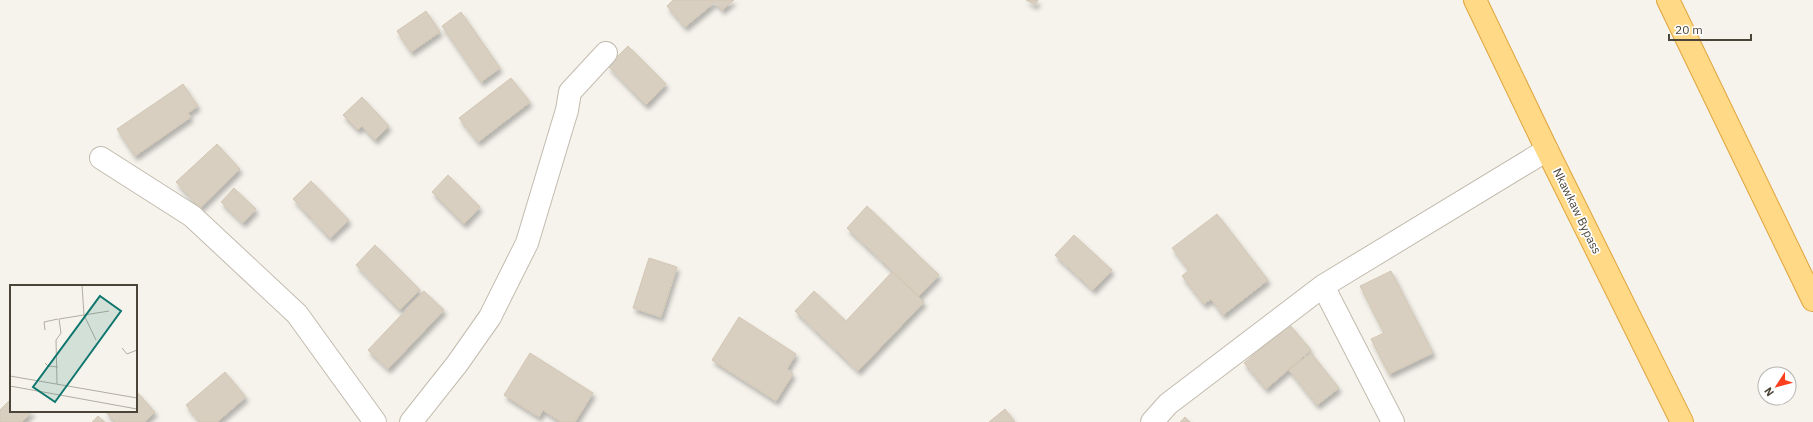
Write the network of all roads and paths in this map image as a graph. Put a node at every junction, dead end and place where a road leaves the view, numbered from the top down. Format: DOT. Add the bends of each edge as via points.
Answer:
graph roads {
  1 [pos="1475,0"];
  2 [pos="1668,0"];
  3 [pos="606,54"];
  4 [pos="1547,150"];
  5 [pos="101,158"];
  6 [pos="1323,286"];
  7 [pos="1813,300"];
  8 [pos="375,422"];
  9 [pos="411,422"];
  10 [pos="1152,422"];
  11 [pos="1393,422"];
  12 [pos="1682,422"];
  1 -- 4 [label="highway, Nkawkaw Bypass"];
  2 -- 7 [label="highway"];
  3 -- 9 [label="street" via="570,92 567,110 526,242 490,317"];
  4 -- 6 [label="street"];
  4 -- 12 [label="highway, Nkawkaw Bypass"];
  5 -- 8 [label="street" via="192,216 297,314"];
  6 -- 10 [label="street" via="1168,404"];
  6 -- 11 [label="street"];
}
